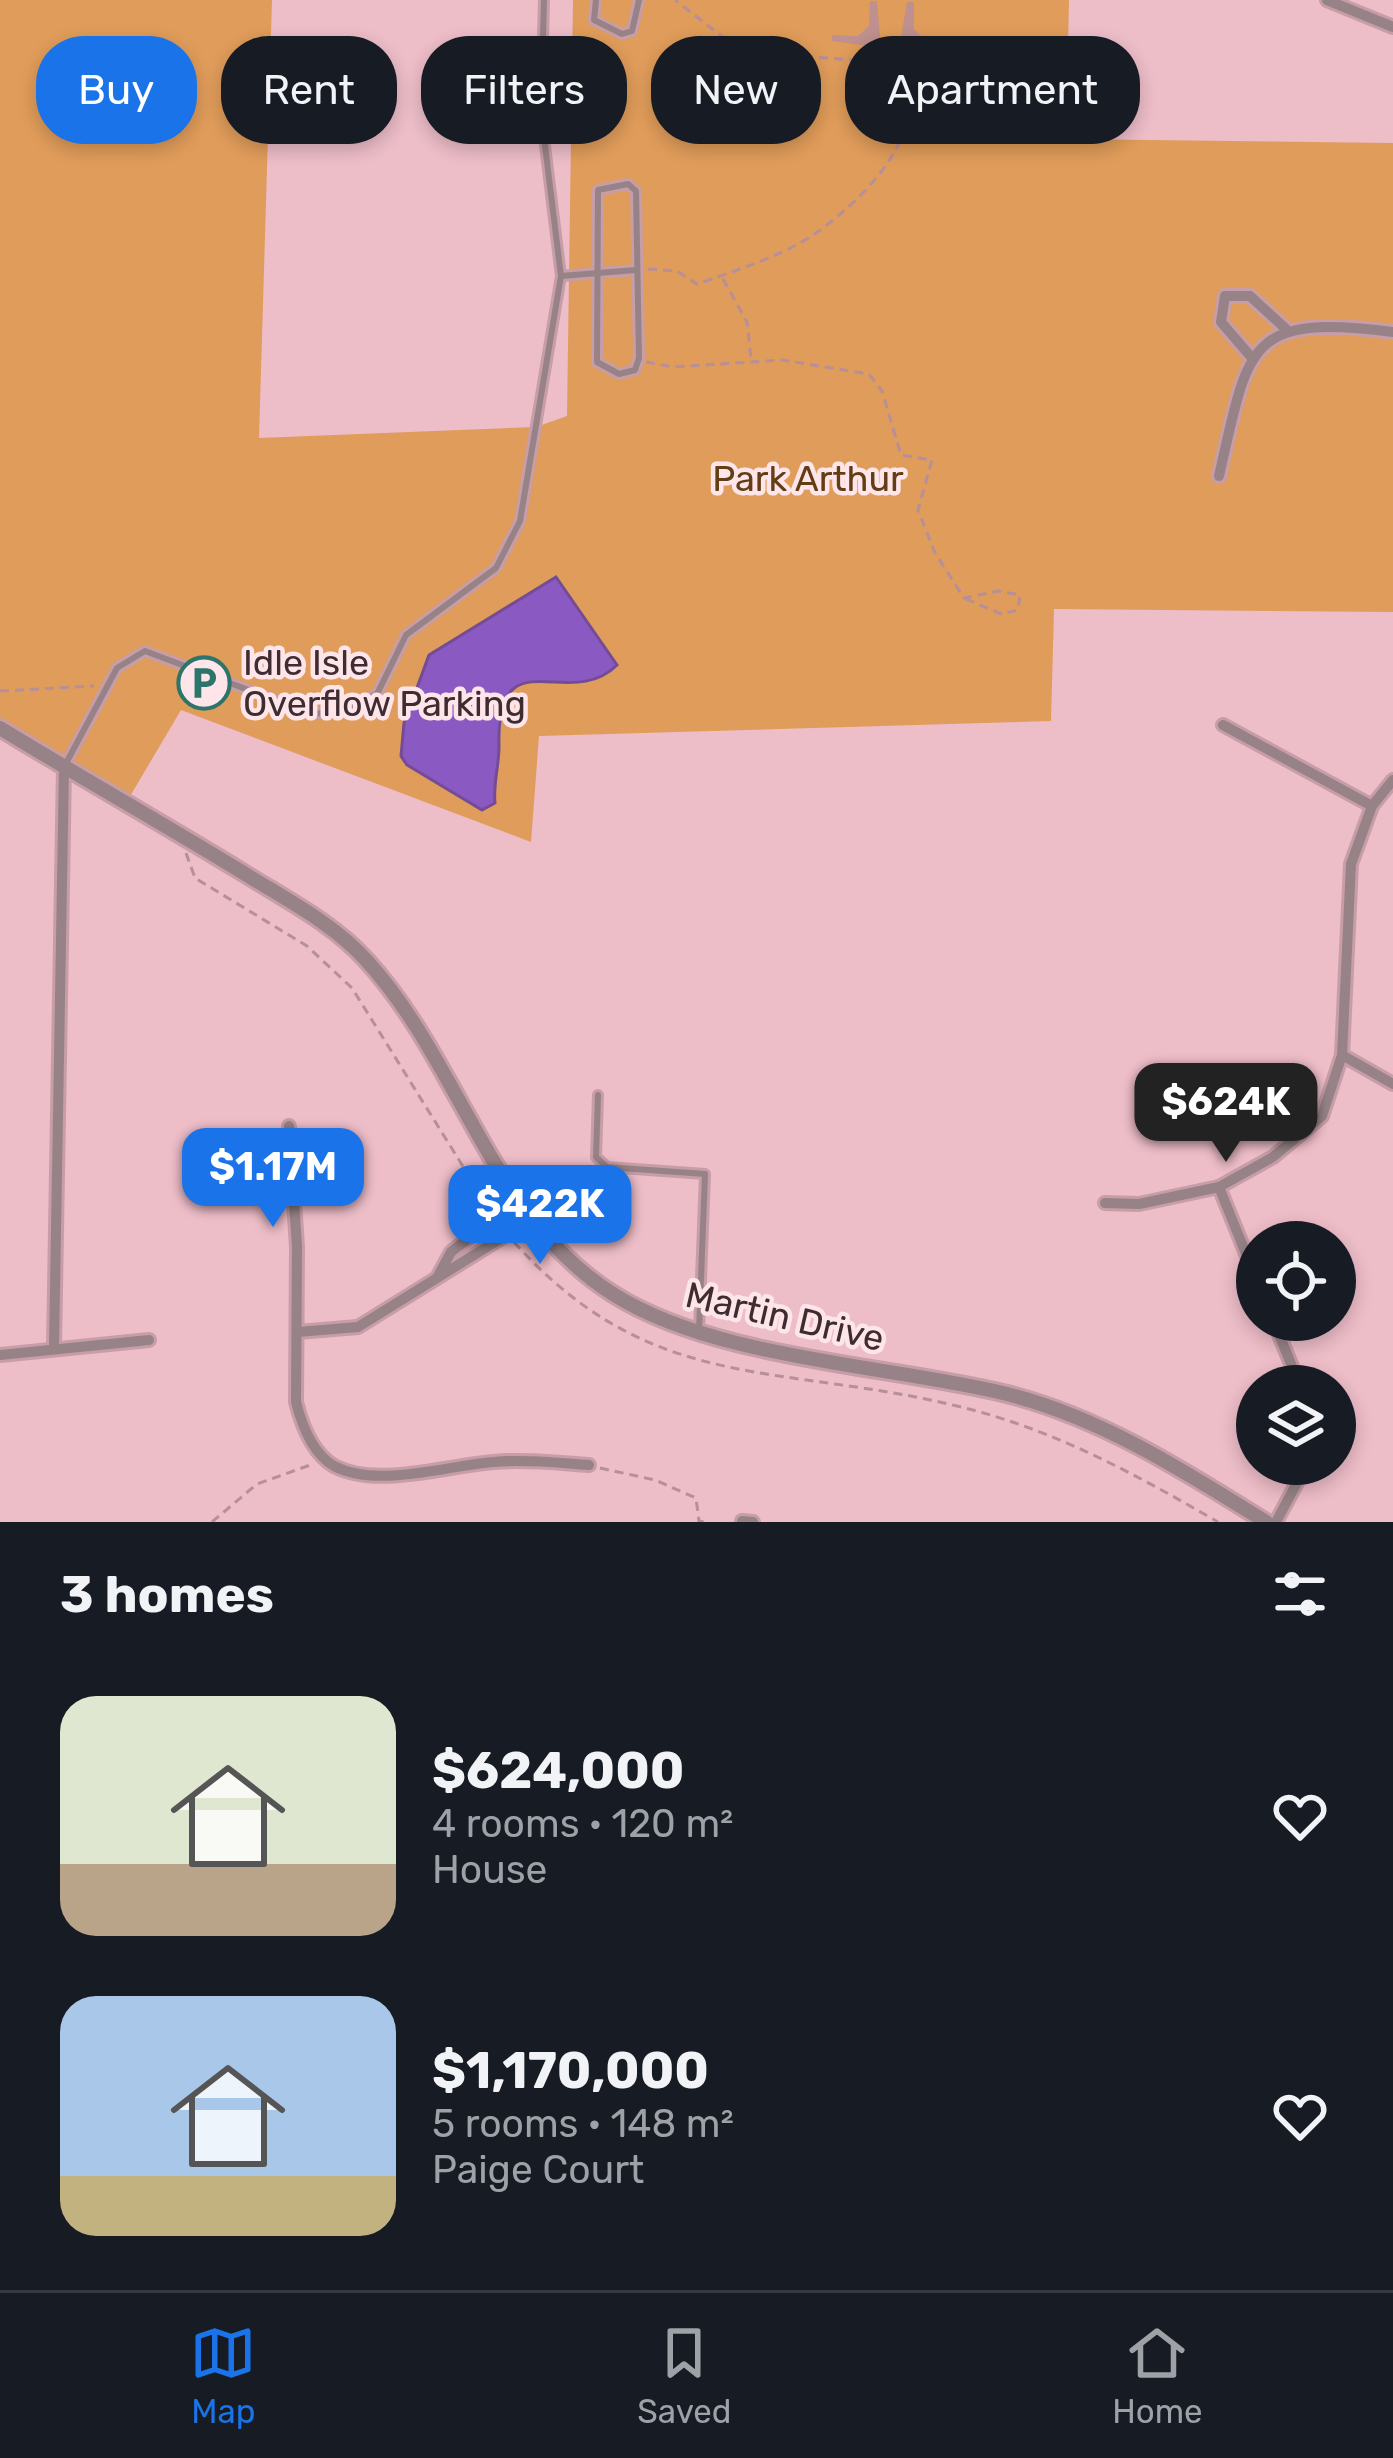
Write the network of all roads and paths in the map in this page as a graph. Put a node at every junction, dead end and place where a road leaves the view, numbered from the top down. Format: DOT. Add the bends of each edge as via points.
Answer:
graph roads {
  1 [pos="544,0"];
  2 [pos="596,0"];
  3 [pos="639,0"];
  4 [pos="675,0"];
  5 [pos="1327,0"];
  6 [pos="1393,27"];
  7 [pos="596,270"];
  8 [pos="636,270"];
  9 [pos="561,276"];
  10 [pos="722,278"];
  11 [pos="1286,329"];
  12 [pos="1393,332"];
  13 [pos="639,358"];
  14 [pos="1252,358"];
  15 [pos="751,360"];
  16 [pos="1219,476"];
  17 [pos="964,598"];
  18 [pos="105,686"];
  19 [pos="0,692"];
  20 [pos="1222,725"];
  21 [pos="0,728"];
  22 [pos="64,767"];
  23 [pos="1393,780"];
  24 [pos="1372,806"];
  25 [pos="192,841"];
  26 [pos="1342,1055"];
  27 [pos="1393,1084"];
  28 [pos="598,1095"];
  29 [pos="289,1126"];
  30 [pos="1219,1187"];
  31 [pos="518,1199"];
  32 [pos="1106,1203"];
  33 [pos="488,1206"];
  34 [pos="532,1219"];
  35 [pos="1236,1229"];
  36 [pos="513,1241"];
  37 [pos="438,1276"];
  38 [pos="700,1331"];
  39 [pos="298,1333"];
  40 [pos="149,1340"];
  41 [pos="54,1347"];
  42 [pos="0,1355"];
  43 [pos="325,1458"];
  44 [pos="589,1465"];
  45 [pos="1296,1485"];
  46 [pos="1248,1517"];
  47 [pos="212,1522"];
  48 [pos="704,1522"];
  49 [pos="742,1522"];
  50 [pos="753,1522"];
  51 [pos="1218,1522"];
  52 [pos="1266,1522"];
  53 [pos="1276,1522"];
  1 -- 9 [label="lane" via="541,113"];
  2 -- 3 [label="lane" via="594,20 622,34 632,31"];
  4 -- 10 [label="path" via="724,38 760,53 881,62 907,102 899,148 849,204 815,234"];
  5 -- 6 [label="street"];
  7 -- 8 [label="lane"];
  7 -- 8 [label="lane" via="598,190 618,184 636,191"];
  7 -- 9 [label="lane"];
  7 -- 13 [label="lane" via="596,362 619,374 635,370"];
  8 -- 10 [label="path" via="677,271 697,284"];
  8 -- 13 [label="lane"];
  9 -- 18 [label="lane" via="530,486 511,548 496,568 416,623 377,694 323,716 145,651 127,658"];
  10 -- 15 [label="path" via="747,322"];
  11 -- 12 [label="street" via="1332,324"];
  11 -- 14 [label="street"];
  11 -- 14 [label="street" via="1250,296 1225,296 1221,322"];
  13 -- 15 [label="path" via="673,367"];
  14 -- 16 [label="street"];
  15 -- 17 [label="path" via="826,363 876,381 897,448 932,460 918,510"];
  17 -- 17 [label="path" via="998,591 1020,595 1018,610 1001,614"];
  18 -- 19 [label="path"];
  18 -- 22 [label="lane"];
  20 -- 24 [label="street"];
  21 -- 22 [label="street, Martin Drive"];
  22 -- 25 [label="street, Martin Drive"];
  22 -- 41 [label="street"];
  23 -- 24 [label="street"];
  24 -- 26 [label="street" via="1351,864"];
  25 -- 31 [label="street, Martin Drive" via="365,958"];
  25 -- 33 [label="path" via="184,860 195,878 307,946 352,988"];
  26 -- 27 [label="street"];
  26 -- 30 [label="street" via="1322,1116"];
  28 -- 38 [label="lane" via="596,1157 607,1167 705,1174"];
  29 -- 39 [label="street"];
  30 -- 32 [label="street"];
  30 -- 35 [label="street"];
  31 -- 34 [label="street, Martin Drive"];
  31 -- 37 [label="street" via="451,1252"];
  34 -- 37 [label="street"];
  34 -- 38 [label="street, Martin Drive" via="610,1293"];
  36 -- 51 [label="path" via="584,1309 666,1354 892,1392 1022,1425 1117,1465"];
  37 -- 39 [label="street" via="358,1327"];
  38 -- 46 [label="street, Martin Drive" via="1038,1402 1129,1441"];
  39 -- 43 [label="street" via="296,1402"];
  40 -- 41 [label="street"];
  41 -- 42 [label="street"];
  43 -- 44 [label="street" via="361,1473 499,1461"];
  43 -- 47 [label="path" via="257,1484"];
  44 -- 48 [label="path" via="696,1498"];
  45 -- 53 [label="street"];
  46 -- 52 [label="street, Martin Drive"];
  49 -- 50 [label="street"];
}
